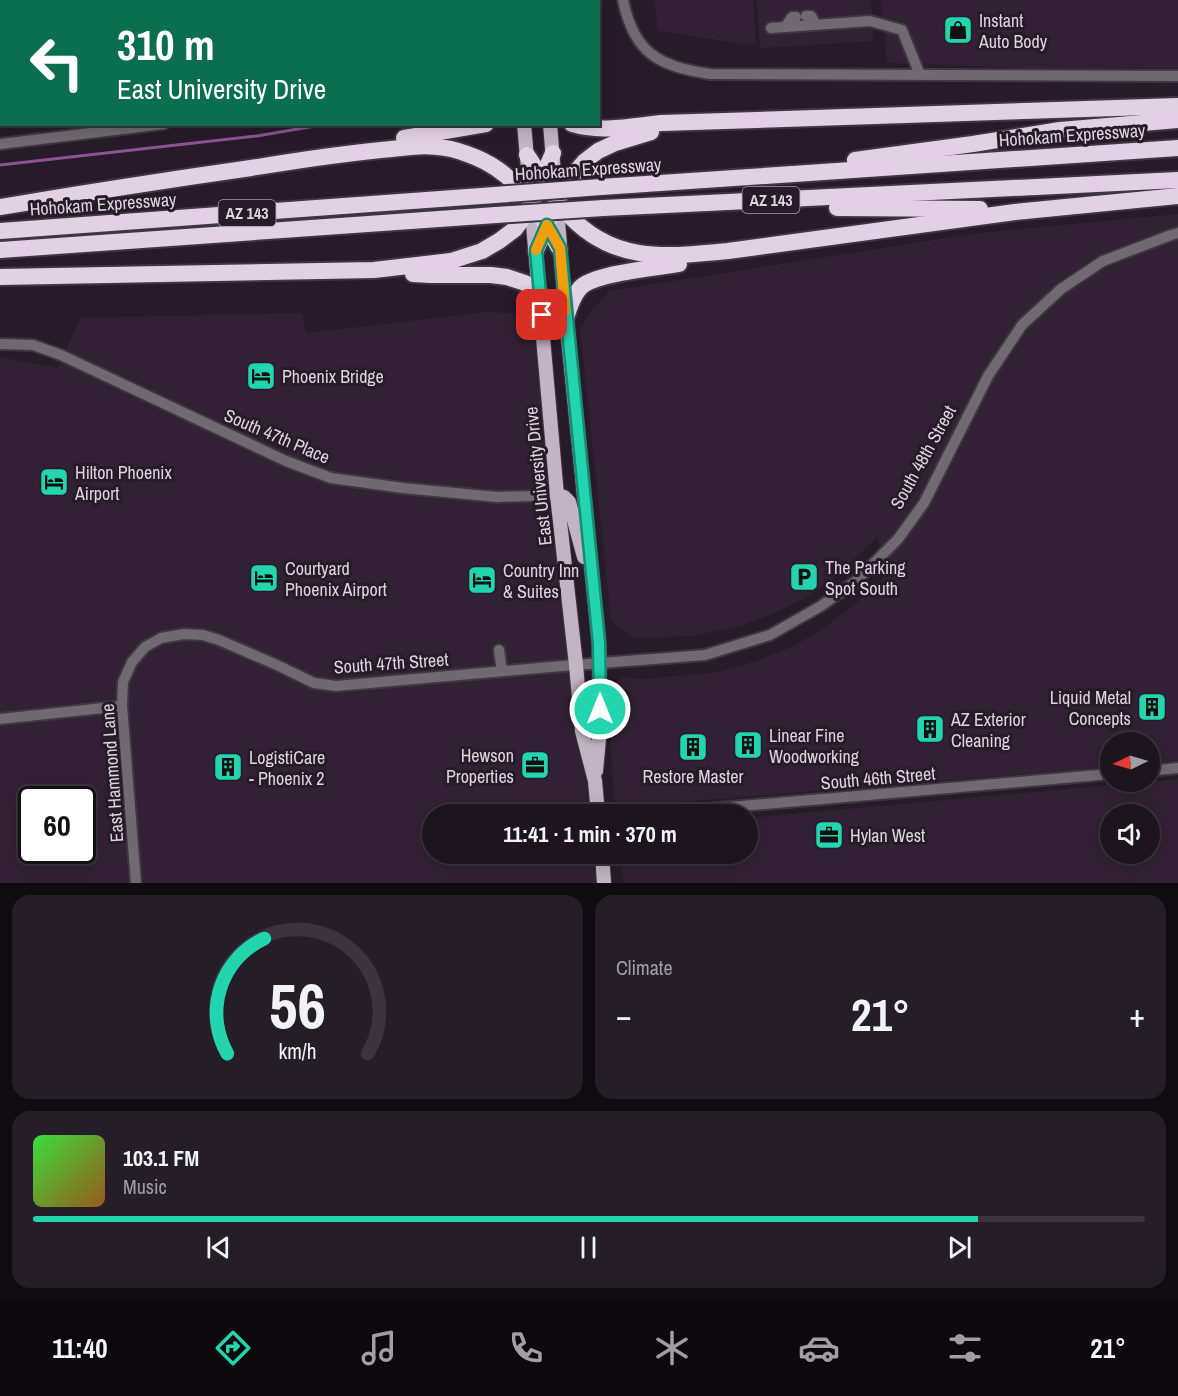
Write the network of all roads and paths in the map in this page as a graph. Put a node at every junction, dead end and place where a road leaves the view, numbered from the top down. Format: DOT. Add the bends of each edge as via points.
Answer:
graph roads {
  1 [pos="623,0"];
  2 [pos="816,25"];
  3 [pos="785,27"];
  4 [pos="771,28"];
  5 [pos="920,75"];
  6 [pos="1178,76"];
  7 [pos="1178,106"];
  8 [pos="1178,120"];
  9 [pos="714,122"];
  10 [pos="148,126"];
  11 [pos="475,126"];
  12 [pos="524,126"];
  13 [pos="550,126"];
  14 [pos="580,126"];
  15 [pos="0,144"];
  16 [pos="1178,147"];
  17 [pos="354,152"];
  18 [pos="553,153"];
  19 [pos="527,155"];
  20 [pos="837,171"];
  21 [pos="542,178"];
  22 [pos="1178,180"];
  23 [pos="1178,196"];
  24 [pos="532,201"];
  25 [pos="556,201"];
  26 [pos="0,207"];
  27 [pos="603,208"];
  28 [pos="1015,212"];
  29 [pos="547,225"];
  30 [pos="0,231"];
  31 [pos="1178,233"];
  32 [pos="560,248"];
  33 [pos="0,250"];
  34 [pos="536,250"];
  35 [pos="728,251"];
  36 [pos="374,270"];
  37 [pos="0,277"];
  38 [pos="540,294"];
  39 [pos="566,318"];
  40 [pos="0,344"];
  41 [pos="557,495"];
  42 [pos="593,588"];
  43 [pos="499,650"];
  44 [pos="132,662"];
  45 [pos="599,663"];
  46 [pos="576,664"];
  47 [pos="502,671"];
  48 [pos="122,706"];
  49 [pos="0,719"];
  50 [pos="1178,768"];
  51 [pos="1160,770"];
  52 [pos="1100,775"];
  53 [pos="595,781"];
  54 [pos="597,804"];
  55 [pos="758,805"];
  56 [pos="603,864"];
  57 [pos="136,883"];
  58 [pos="604,883"];
  1 -- 5 [label="street" via="628,21 641,45 664,63 684,70 710,74"];
  2 -- 3 [label="street"];
  2 -- 3 [label="street" via="811,16 792,17"];
  2 -- 5 [label="street" via="870,21 902,30"];
  3 -- 4 [label="street"];
  5 -- 6 [label="street"];
  7 -- 9 [label="highway"];
  8 -- 20 [label="highway" via="1060,130 867,158 854,160"];
  9 -- 14 [label="highway" via="602,129"];
  9 -- 25 [label="highway" via="656,131 598,151 569,178"];
  10 -- 15 [label="street"];
  11 -- 17 [label="highway"];
  12 -- 19 [label="main road, East University Drive"];
  13 -- 18 [label="main road, East University Drive"];
  16 -- 20 [label="highway, Hohokam Expressway / AZ 143"];
  17 -- 24 [label="highway" via="423,147 455,150 499,170"];
  17 -- 26 [label="highway"];
  18 -- 21 [label="highway"];
  18 -- 25 [label="main road, East University Drive"];
  19 -- 21 [label="highway"];
  19 -- 24 [label="main road, East University Drive"];
  20 -- 30 [label="highway, Hohokam Expressway / AZ 143, bridge"];
  21 -- 24 [label="highway"];
  21 -- 25 [label="highway"];
  22 -- 27 [label="highway, AZ 143"];
  23 -- 28 [label="highway"];
  24 -- 29 [label="highway"];
  24 -- 34 [label="main road, East University Drive"];
  24 -- 36 [label="highway" via="514,229 482,252 451,261"];
  25 -- 29 [label="highway"];
  25 -- 32 [label="main road, East University Drive"];
  25 -- 35 [label="highway" via="596,236 636,253 669,256"];
  27 -- 28 [label="highway" via="972,208"];
  27 -- 33 [label="highway, AZ 143, bridge"];
  28 -- 35 [label="highway"];
  29 -- 32 [label="highway"];
  29 -- 34 [label="highway"];
  31 -- 45 [label="street, South 48th Street" via="1103,261 1061,289 1022,325 988,376 924,503 898,538 855,581 770,635 705,655"];
  32 -- 39 [label="main road, East University Drive"];
  34 -- 38 [label="main road, East University Drive"];
  35 -- 39 [label="highway" via="592,280 578,290"];
  36 -- 37 [label="highway"];
  36 -- 38 [label="highway" via="499,276 520,281"];
  38 -- 41 [label="main road, East University Drive"];
  39 -- 42 [label="main road, East University Drive"];
  40 -- 41 [label="street, South 47th Place" via="33,345 61,355 286,461 331,478 498,497"];
  41 -- 42 [label="main road" via="568,502"];
  41 -- 46 [label="main road, East University Drive"];
  42 -- 45 [label="main road, East University Drive"];
  43 -- 47 [label="street"];
  44 -- 47 [label="street, South 47th Street" via="145,647 161,638 184,634 219,640 314,683 336,686"];
  44 -- 48 [label="street, East Hammond Lane" via="123,682"];
  45 -- 46 [label="street, South 47th Street"];
  45 -- 53 [label="main road, East University Drive" via="600,728"];
  46 -- 47 [label="street, South 47th Street"];
  46 -- 53 [label="main road, East University Drive" via="582,731"];
  48 -- 49 [label="street"];
  48 -- 57 [label="street, East Hammond Lane"];
  50 -- 51 [label="street"];
  52 -- 55 [label="street, South 46th Street"];
  53 -- 54 [label="main road, East University Drive"];
  56 -- 58 [label="main road"];
}
